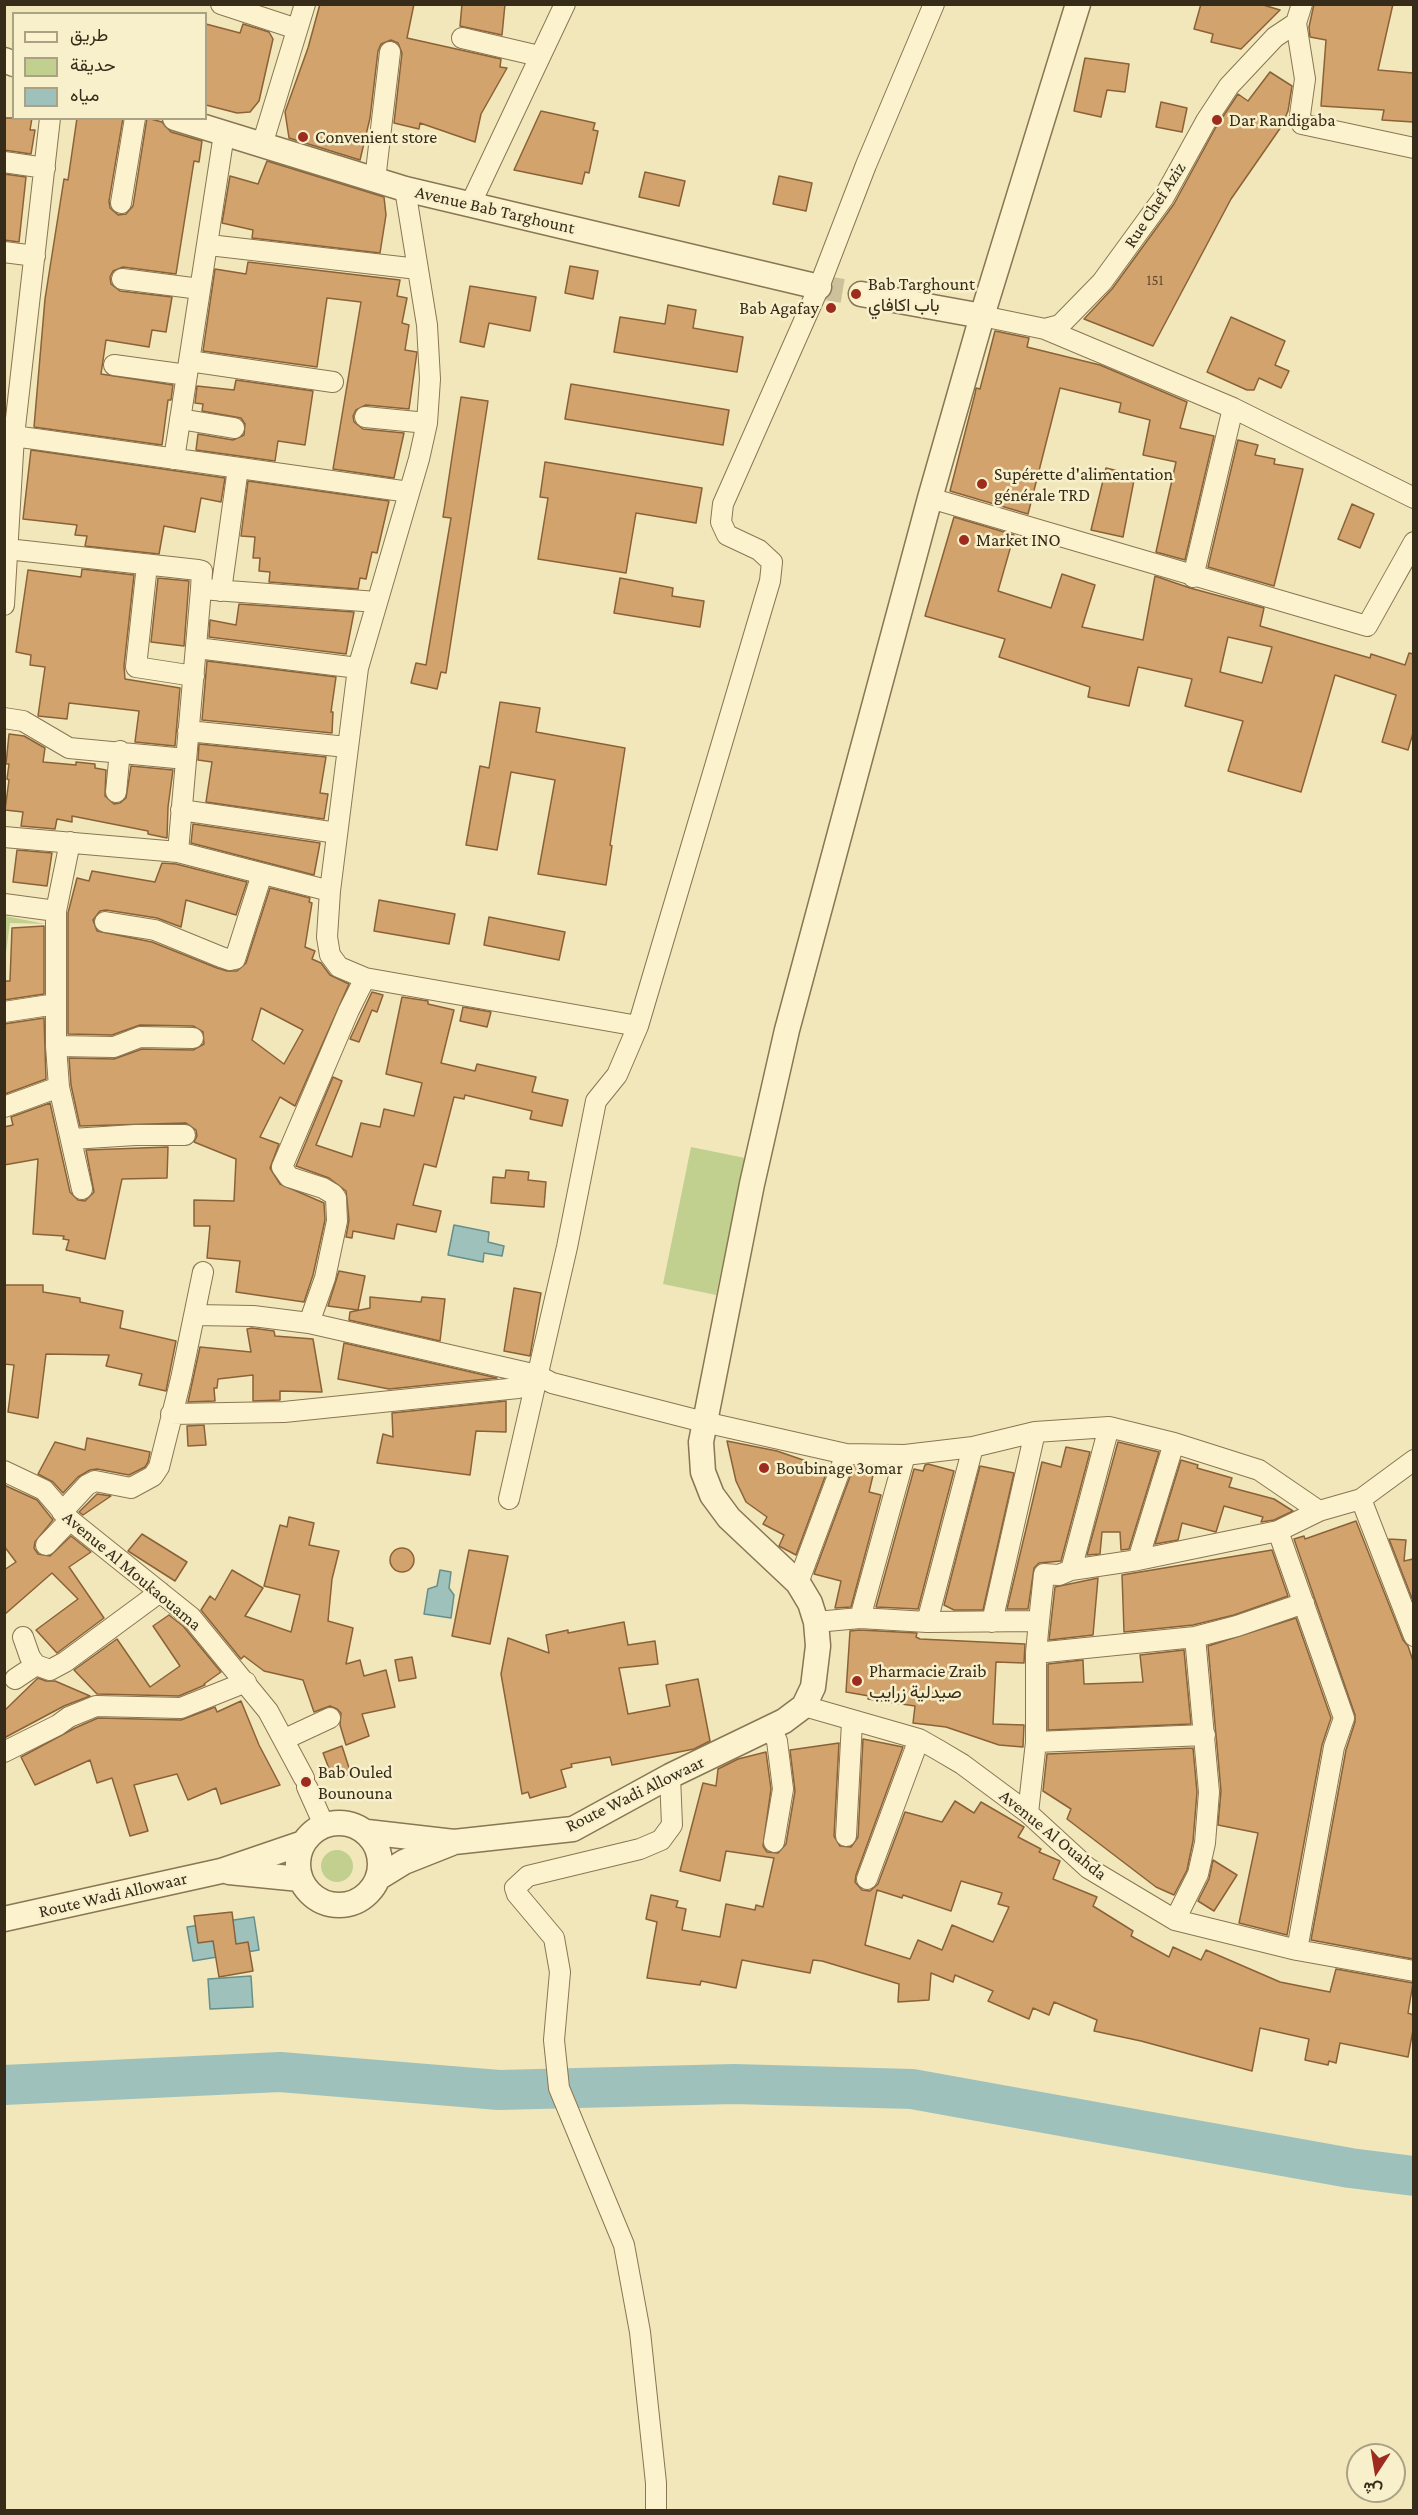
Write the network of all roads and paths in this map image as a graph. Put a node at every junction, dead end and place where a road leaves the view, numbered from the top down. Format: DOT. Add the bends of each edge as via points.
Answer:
graph roads {
  1 [pos="221,4"];
  2 [pos="305,4"];
  3 [pos="565,4"];
  4 [pos="934,4"];
  5 [pos="1078,4"];
  6 [pos="1299,14"];
  7 [pos="297,29"];
  8 [pos="462,38"];
  9 [pos="390,52"];
  10 [pos="539,56"];
  11 [pos="50,120"];
  12 [pos="135,120"];
  13 [pos="181,120"];
  14 [pos="224,134"];
  15 [pos="262,145"];
  16 [pos="1413,148"];
  17 [pos="4,162"];
  18 [pos="45,168"];
  19 [pos="375,180"];
  20 [pos="405,189"];
  21 [pos="121,203"];
  22 [pos="470,205"];
  23 [pos="208,245"];
  24 [pos="4,252"];
  25 [pos="35,256"];
  26 [pos="418,269"];
  27 [pos="122,279"];
  28 [pos="819,287"];
  29 [pos="200,289"];
  30 [pos="861,294"];
  31 [pos="982,316"];
  32 [pos="1045,329"];
  33 [pos="114,365"];
  34 [pos="188,368"];
  35 [pos="333,382"];
  36 [pos="1233,408"];
  37 [pos="365,417"];
  38 [pos="180,419"];
  39 [pos="427,423"];
  40 [pos="234,428"];
  41 [pos="14,436"];
  42 [pos="174,459"];
  43 [pos="238,468"];
  44 [pos="409,492"];
  45 [pos="930,498"];
  46 [pos="1413,498"];
  47 [pos="7,537"];
  48 [pos="1413,542"];
  49 [pos="147,565"];
  50 [pos="1193,577"];
  51 [pos="201,589"];
  52 [pos="221,591"];
  53 [pos="377,602"];
  54 [pos="4,605"];
  55 [pos="197,648"];
  56 [pos="358,668"];
  57 [pos="194,676"];
  58 [pos="4,718"];
  59 [pos="188,731"];
  60 [pos="347,747"];
  61 [pos="120,751"];
  62 [pos="186,759"];
  63 [pos="116,792"];
  64 [pos="181,810"];
  65 [pos="337,833"];
  66 [pos="5,837"];
  67 [pos="70,842"];
  68 [pos="178,852"];
  69 [pos="262,874"];
  70 [pos="330,891"];
  71 [pos="4,904"];
  72 [pos="56,911"];
  73 [pos="105,922"];
  74 [pos="365,978"];
  75 [pos="56,1004"];
  76 [pos="4,1012"];
  77 [pos="638,1026"];
  78 [pos="193,1038"];
  79 [pos="56,1046"];
  80 [pos="59,1087"];
  81 [pos="4,1107"];
  82 [pos="184,1135"];
  83 [pos="72,1139"];
  84 [pos="82,1189"];
  85 [pos="203,1272"];
  86 [pos="195,1315"];
  87 [pos="309,1323"];
  88 [pos="537,1375"];
  89 [pos="171,1414"];
  90 [pos="704,1422"];
  91 [pos="1109,1427"];
  92 [pos="1035,1432"];
  93 [pos="1174,1443"];
  94 [pos="973,1447"];
  95 [pos="846,1454"];
  96 [pos="905,1455"];
  97 [pos="1413,1460"];
  98 [pos="4,1471"];
  99 [pos="509,1499"];
  100 [pos="1361,1500"];
  101 [pos="1319,1511"];
  102 [pos="66,1516"];
  103 [pos="1278,1531"];
  104 [pos="46,1545"];
  105 [pos="1138,1560"];
  106 [pos="1071,1570"];
  107 [pos="798,1583"];
  108 [pos="160,1592"];
  109 [pos="1304,1603"];
  110 [pos="860,1618"];
  111 [pos="1039,1621"];
  112 [pos="816,1622"];
  113 [pos="927,1622"];
  114 [pos="992,1622"];
  115 [pos="23,1636"];
  116 [pos="1413,1636"];
  117 [pos="1195,1637"];
  118 [pos="1036,1653"];
  119 [pos="36,1665"];
  120 [pos="15,1678"];
  121 [pos="246,1682"];
  122 [pos="804,1706"];
  123 [pos="330,1718"];
  124 [pos="852,1722"];
  125 [pos="770,1728"];
  126 [pos="1205,1735"];
  127 [pos="285,1739"];
  128 [pos="919,1739"];
  129 [pos="1036,1742"];
  130 [pos="4,1752"];
  131 [pos="670,1776"];
  132 [pos="1028,1813"];
  133 [pos="324,1826"];
  134 [pos="368,1832"];
  135 [pos="846,1836"];
  136 [pos="454,1842"];
  137 [pos="774,1842"];
  138 [pos="303,1843"];
  139 [pos="221,1871"];
  140 [pos="378,1878"];
  141 [pos="300,1879"];
  142 [pos="867,1879"];
  143 [pos="4,1919"];
  144 [pos="1175,1920"];
  145 [pos="1297,1950"];
  146 [pos="1413,1971"];
  147 [pos="656,2511"];
  1 -- 7 [label="street"];
  2 -- 7 [label="street"];
  3 -- 10 [label="street"];
  4 -- 28 [label="street"];
  5 -- 31 [label="street"];
  6 -- 16 [label="street, Rue Chef Aziz" via="1305,79 1302,124"];
  6 -- 32 [label="street, Rue Chef Aziz" via="1229,87 1164,197 1102,282 1060,325"];
  7 -- 15 [label="street"];
  8 -- 10 [label="street"];
  9 -- 19 [label="street"];
  10 -- 22 [label="street"];
  11 -- 18 [label="street"];
  12 -- 21 [label="street"];
  13 -- 14 [label="street, Avenue Bab Targhount"];
  14 -- 15 [label="street, Avenue Bab Targhount"];
  14 -- 23 [label="street"];
  15 -- 19 [label="street, Avenue Bab Targhount"];
  17 -- 18 [label="street"];
  18 -- 25 [label="street"];
  19 -- 20 [label="street, Avenue Bab Targhount"];
  20 -- 22 [label="street, Avenue Bab Targhount"];
  20 -- 26 [label="street"];
  22 -- 28 [label="street, Avenue Bab Targhount"];
  23 -- 26 [label="street"];
  23 -- 29 [label="street"];
  24 -- 25 [label="street"];
  25 -- 41 [label="street"];
  26 -- 39 [label="street" via="427,325"];
  27 -- 29 [label="street"];
  28 -- 77 [label="street" via="723,504 721,522 727,535 759,550 772,562 770,581"];
  29 -- 34 [label="street"];
  30 -- 31 [label="street"];
  31 -- 32 [label="street"];
  31 -- 45 [label="street"];
  32 -- 36 [label="street"];
  33 -- 34 [label="street"];
  34 -- 35 [label="street"];
  34 -- 38 [label="street"];
  36 -- 46 [label="street"];
  36 -- 50 [label="street"];
  37 -- 39 [label="street"];
  38 -- 40 [label="street"];
  38 -- 42 [label="street"];
  39 -- 44 [label="street"];
  41 -- 42 [label="street"];
  41 -- 47 [label="street"];
  42 -- 43 [label="street"];
  43 -- 44 [label="street"];
  43 -- 52 [label="street"];
  44 -- 53 [label="street"];
  45 -- 50 [label="street"];
  45 -- 90 [label="street" via="784,1041"];
  47 -- 49 [label="street"];
  47 -- 54 [label="street"];
  48 -- 50 [label="street" via="1367,626"];
  49 -- 51 [label="street" via="202,571"];
  49 -- 57 [label="street" via="136,667"];
  51 -- 52 [label="street"];
  51 -- 55 [label="street"];
  52 -- 53 [label="street"];
  53 -- 56 [label="street"];
  55 -- 56 [label="street"];
  55 -- 57 [label="street"];
  56 -- 60 [label="street"];
  57 -- 59 [label="street"];
  58 -- 61 [label="street" via="23,721 69,748"];
  59 -- 60 [label="street"];
  59 -- 62 [label="street"];
  60 -- 65 [label="street"];
  61 -- 62 [label="street"];
  61 -- 63 [label="street"];
  62 -- 64 [label="street"];
  64 -- 65 [label="street"];
  64 -- 68 [label="street"];
  65 -- 70 [label="street"];
  66 -- 67 [label="street"];
  67 -- 68 [label="street"];
  67 -- 72 [label="street"];
  68 -- 69 [label="street"];
  69 -- 70 [label="street"];
  69 -- 73 [label="street" via="236,959 221,957 155,930"];
  70 -- 74 [label="street" via="330,955 339,967"];
  71 -- 72 [label="street"];
  72 -- 75 [label="street"];
  74 -- 77 [label="street"];
  74 -- 87 [label="street" via="282,1167 289,1177 322,1188 336,1198 337,1221 325,1278"];
  75 -- 76 [label="street"];
  75 -- 79 [label="street"];
  77 -- 88 [label="street" via="616,1075 596,1101"];
  78 -- 79 [label="street" via="140,1037 114,1047"];
  79 -- 80 [label="street"];
  80 -- 81 [label="street"];
  80 -- 83 [label="street"];
  82 -- 83 [label="street"];
  83 -- 84 [label="street"];
  85 -- 86 [label="street"];
  86 -- 87 [label="street" via="253,1316"];
  86 -- 89 [label="street"];
  87 -- 88 [label="street"];
  88 -- 89 [label="street" via="518,1388 284,1412"];
  88 -- 90 [label="street" via="552,1383"];
  88 -- 99 [label="street"];
  89 -- 102 [label="street" via="159,1467 153,1476 131,1488 95,1481 87,1485"];
  90 -- 95 [label="street"];
  90 -- 107 [label="street" via="703,1472 712,1495 729,1518"];
  91 -- 92 [label="street"];
  91 -- 93 [label="street"];
  91 -- 106 [label="street"];
  92 -- 94 [label="street"];
  92 -- 114 [label="street"];
  93 -- 101 [label="street" via="1259,1470"];
  93 -- 105 [label="street"];
  94 -- 96 [label="street"];
  94 -- 113 [label="street"];
  95 -- 96 [label="street"];
  95 -- 107 [label="street"];
  96 -- 110 [label="street"];
  97 -- 100 [label="street"];
  98 -- 102 [label="street, Avenue Al Moukaouama" via="44,1490"];
  100 -- 101 [label="street"];
  100 -- 116 [label="street"];
  101 -- 103 [label="street"];
  102 -- 104 [label="street"];
  102 -- 108 [label="street, Avenue Al Moukaouama"];
  103 -- 105 [label="street"];
  103 -- 109 [label="street"];
  105 -- 106 [label="street"];
  106 -- 111 [label="street" via="1059,1575 1044,1574"];
  107 -- 112 [label="street"];
  108 -- 119 [label="street" via="65,1662 50,1670"];
  108 -- 121 [label="street, Avenue Al Moukaouama" via="191,1617"];
  109 -- 117 [label="street"];
  109 -- 145 [label="street" via="1344,1718 1334,1747"];
  110 -- 112 [label="street"];
  110 -- 113 [label="street"];
  111 -- 114 [label="street"];
  111 -- 118 [label="street"];
  112 -- 122 [label="street" via="817,1668"];
  113 -- 114 [label="street"];
  115 -- 119 [label="street" via="25,1648"];
  117 -- 118 [label="street"];
  117 -- 126 [label="street"];
  118 -- 129 [label="street"];
  119 -- 120 [label="street"];
  121 -- 127 [label="street, Avenue Al Moukaouama"];
  121 -- 130 [label="street" via="181,1708 96,1706"];
  122 -- 124 [label="street, Avenue Al Ouahda"];
  122 -- 125 [label="street, Route Wadi Allowaar"];
  123 -- 127 [label="street"];
  124 -- 128 [label="street, Avenue Al Ouahda"];
  124 -- 135 [label="street"];
  125 -- 131 [label="street, Route Wadi Allowaar"];
  125 -- 137 [label="street" via="777,1741 783,1789"];
  126 -- 129 [label="street"];
  126 -- 144 [label="street" via="1209,1792 1205,1843 1198,1874"];
  127 -- 133 [label="street, Avenue Al Moukaouama"];
  128 -- 132 [label="street, Avenue Al Ouahda" via="962,1764"];
  128 -- 142 [label="street"];
  129 -- 132 [label="street"];
  131 -- 136 [label="street, Route Wadi Allowaar" via="573,1829"];
  131 -- 147 [label="street" via="672,1826 661,1840 640,1850 528,1876 516,1888 554,1938 560,1972 554,2040 559,2088 624,2245 640,2332"];
  132 -- 144 [label="street, Avenue Al Ouahda" via="1088,1868"];
  133 -- 134 [label="street" via="348,1824"];
  133 -- 138 [label="street"];
  134 -- 136 [label="street, Route Wadi Allowaar"];
  134 -- 140 [label="street" via="379,1856"];
  136 -- 140 [label="street, Route Wadi Allowaar" via="404,1862"];
  138 -- 139 [label="street, Route Wadi Allowaar"];
  138 -- 141 [label="street" via="298,1861"];
  139 -- 141 [label="street, Route Wadi Allowaar"];
  139 -- 143 [label="street, Route Wadi Allowaar"];
  140 -- 141 [label="street" via="363,1897 339,1905 316,1898"];
  144 -- 145 [label="street, Avenue Al Ouahda"];
  145 -- 146 [label="street, Avenue Al Ouahda"];
}
